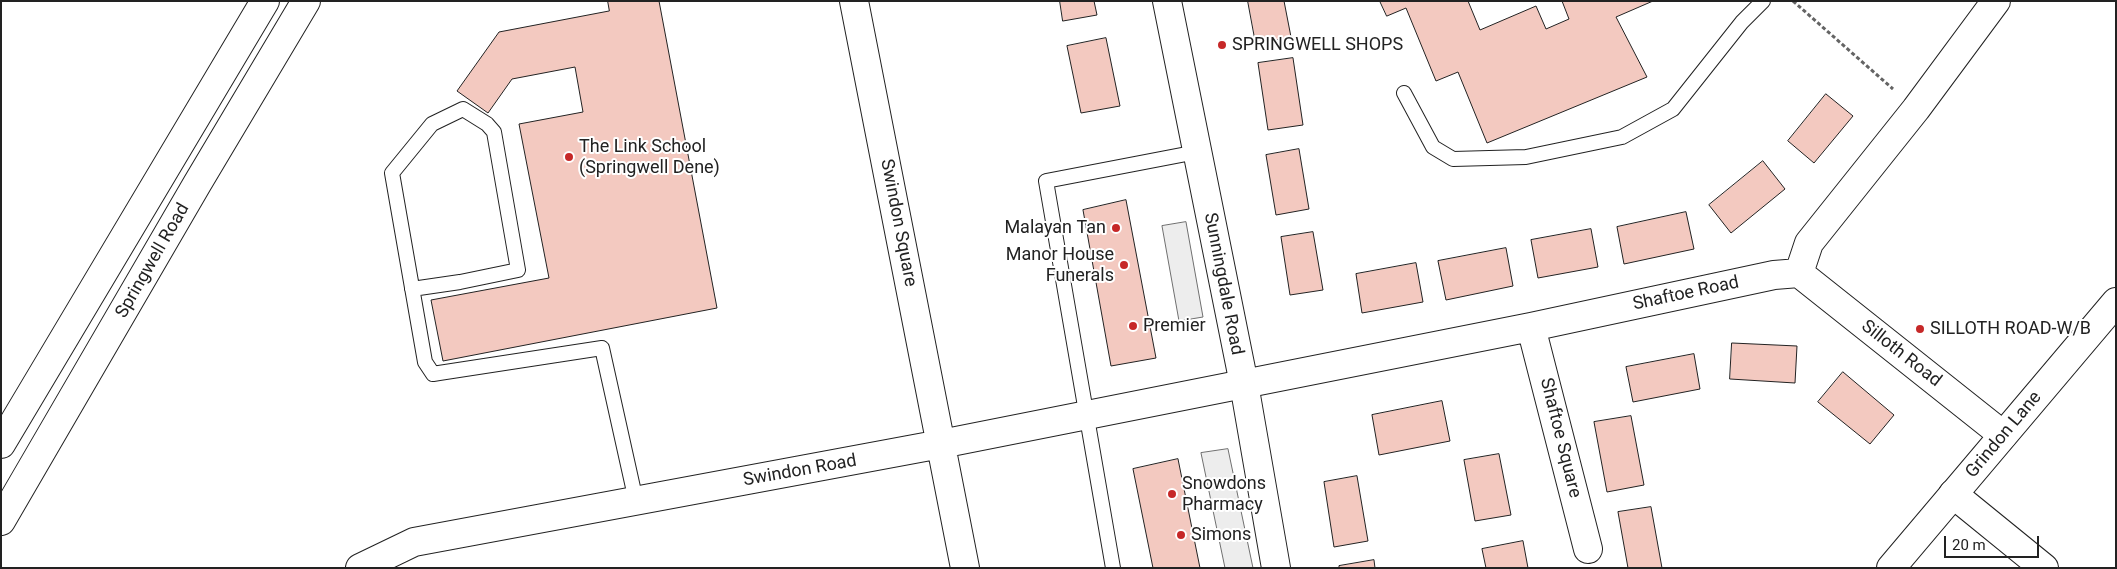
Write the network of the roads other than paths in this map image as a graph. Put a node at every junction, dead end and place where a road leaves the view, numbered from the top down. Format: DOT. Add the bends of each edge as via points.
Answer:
graph roads {
  1 [pos="265,1"];
  2 [pos="306,1"];
  3 [pos="854,1"];
  4 [pos="1167,1"];
  5 [pos="1763,1"];
  6 [pos="1996,1"];
  7 [pos="1404,94"];
  8 [pos="1197,152"];
  9 [pos="1798,273"];
  10 [pos="412,289"];
  11 [pos="2116,302"];
  12 [pos="1532,326"];
  13 [pos="1244,384"];
  14 [pos="1085,416"];
  15 [pos="2003,435"];
  16 [pos="1,444"];
  17 [pos="941,444"];
  18 [pos="1953,494"];
  19 [pos="636,501"];
  20 [pos="1,521"];
  21 [pos="1588,549"];
  22 [pos="360,568"];
  23 [pos="966,568"];
  24 [pos="1113,568"];
  25 [pos="1276,568"];
  26 [pos="1892,568"];
  27 [pos="2044,568"];
  1 -- 16 [label="street, Springwell Road"];
  2 -- 20 [label="street, Springwell Road"];
  3 -- 17 [label="street, Swindon Square"];
  4 -- 8 [label="street, Sunningdale Road"];
  5 -- 7 [label="lane" via="1742,22 1673,109 1622,137 1526,157 1453,159 1433,147"];
  6 -- 9 [label="street" via="1916,109 1809,243"];
  8 -- 13 [label="street, Sunningdale Road"];
  8 -- 14 [label="lane" via="1046,181"];
  9 -- 12 [label="street, Shaftoe Road" via="1774,275"];
  9 -- 15 [label="street, Silloth Road"];
  10 -- 10 [label="lane" via="392,173 432,124 463,109 494,132 518,270"];
  10 -- 19 [label="lane" via="425,362 433,374 602,348"];
  11 -- 15 [label="street, Grindon Lane"];
  12 -- 13 [label="street, Shaftoe Road"];
  12 -- 21 [label="street, Shaftoe Square"];
  13 -- 14 [label="street, Swindon Road"];
  13 -- 25 [label="street, Sunningdale Road"];
  14 -- 17 [label="street, Swindon Road"];
  14 -- 24 [label="lane"];
  15 -- 18 [label="street, Grindon Lane"];
  17 -- 19 [label="street, Swindon Road"];
  17 -- 23 [label="street, Swindon Square"];
  18 -- 26 [label="street, Grindon Lane"];
  18 -- 27 [label="street"];
  19 -- 22 [label="street, Swindon Road" via="414,542"];
}
